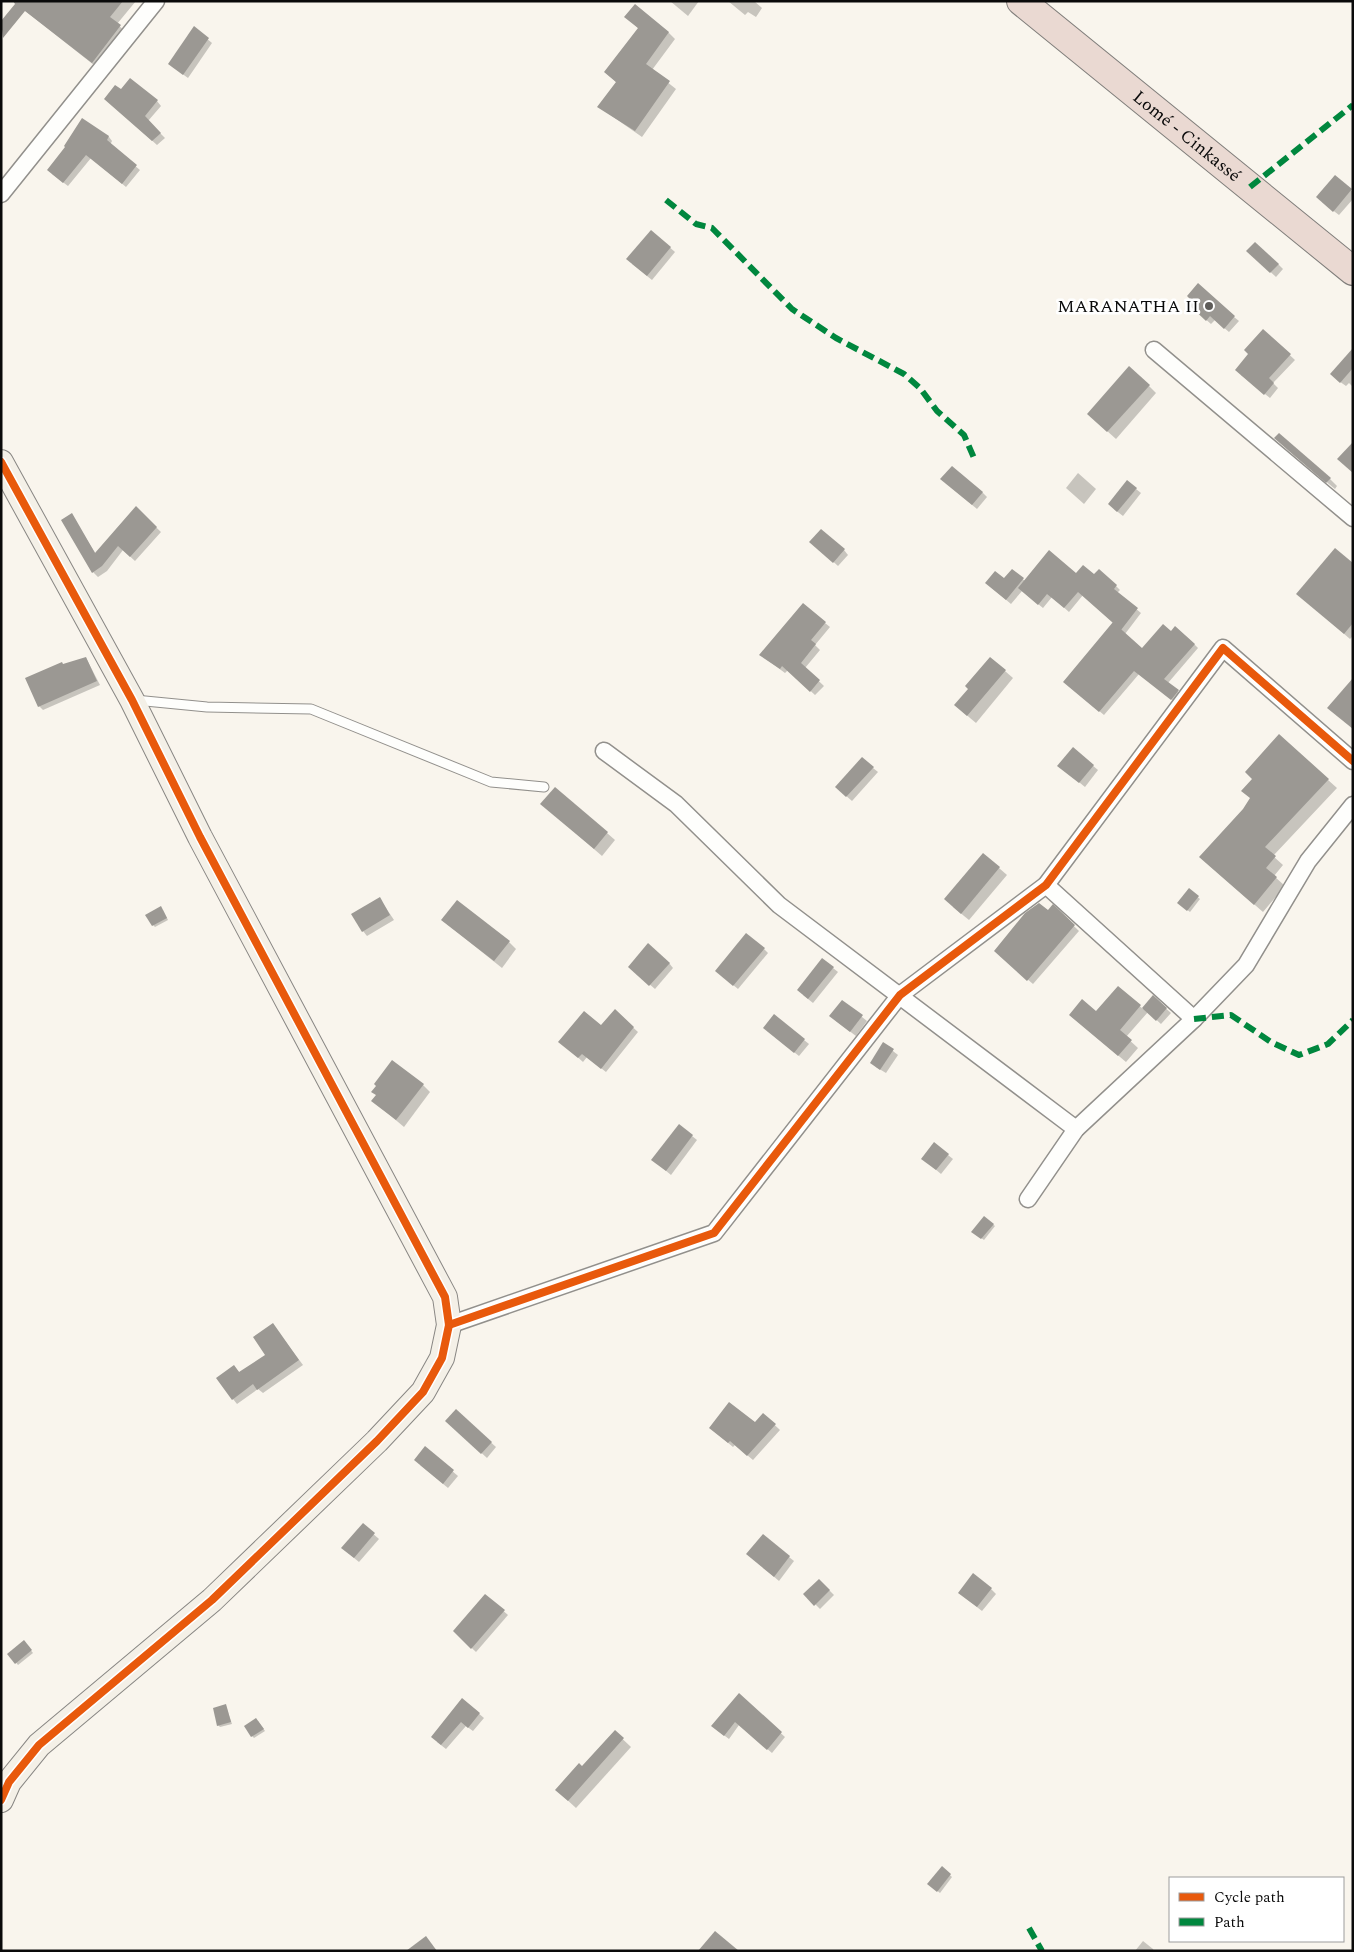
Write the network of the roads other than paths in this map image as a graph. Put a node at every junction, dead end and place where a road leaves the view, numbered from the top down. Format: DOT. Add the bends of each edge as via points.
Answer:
graph roads {
  1 [pos="156,1"];
  2 [pos="1021,1"];
  3 [pos="1,194"];
  4 [pos="1353,271"];
  5 [pos="1154,350"];
  6 [pos="1,462"];
  7 [pos="1353,518"];
  8 [pos="132,700"];
  9 [pos="604,751"];
  10 [pos="1353,761"];
  11 [pos="544,787"];
  12 [pos="1353,806"];
  13 [pos="1046,886"];
  14 [pos="900,995"];
  15 [pos="1194,1019"];
  16 [pos="1076,1129"];
  17 [pos="1028,1199"];
  18 [pos="449,1325"];
  19 [pos="1,1800"];
  1 -- 3 [label="street"];
  2 -- 4 [label="highway, Lomé - Cinkassé"];
  5 -- 7 [label="street"];
  6 -- 8 [label="street"];
  8 -- 11 [label="lane" via="207,707 311,708 492,782"];
  8 -- 18 [label="street" via="205,846 445,1297"];
  9 -- 14 [label="street" via="676,804 779,905"];
  10 -- 13 [label="street" via="1223,648"];
  12 -- 15 [label="street" via="1308,861 1246,964"];
  13 -- 14 [label="street"];
  13 -- 15 [label="street"];
  14 -- 16 [label="street"];
  14 -- 18 [label="street" via="714,1233"];
  15 -- 16 [label="street"];
  16 -- 17 [label="street"];
  18 -- 19 [label="street" via="442,1358 423,1392 390,1427 212,1600 39,1745 9,1782"];
}
